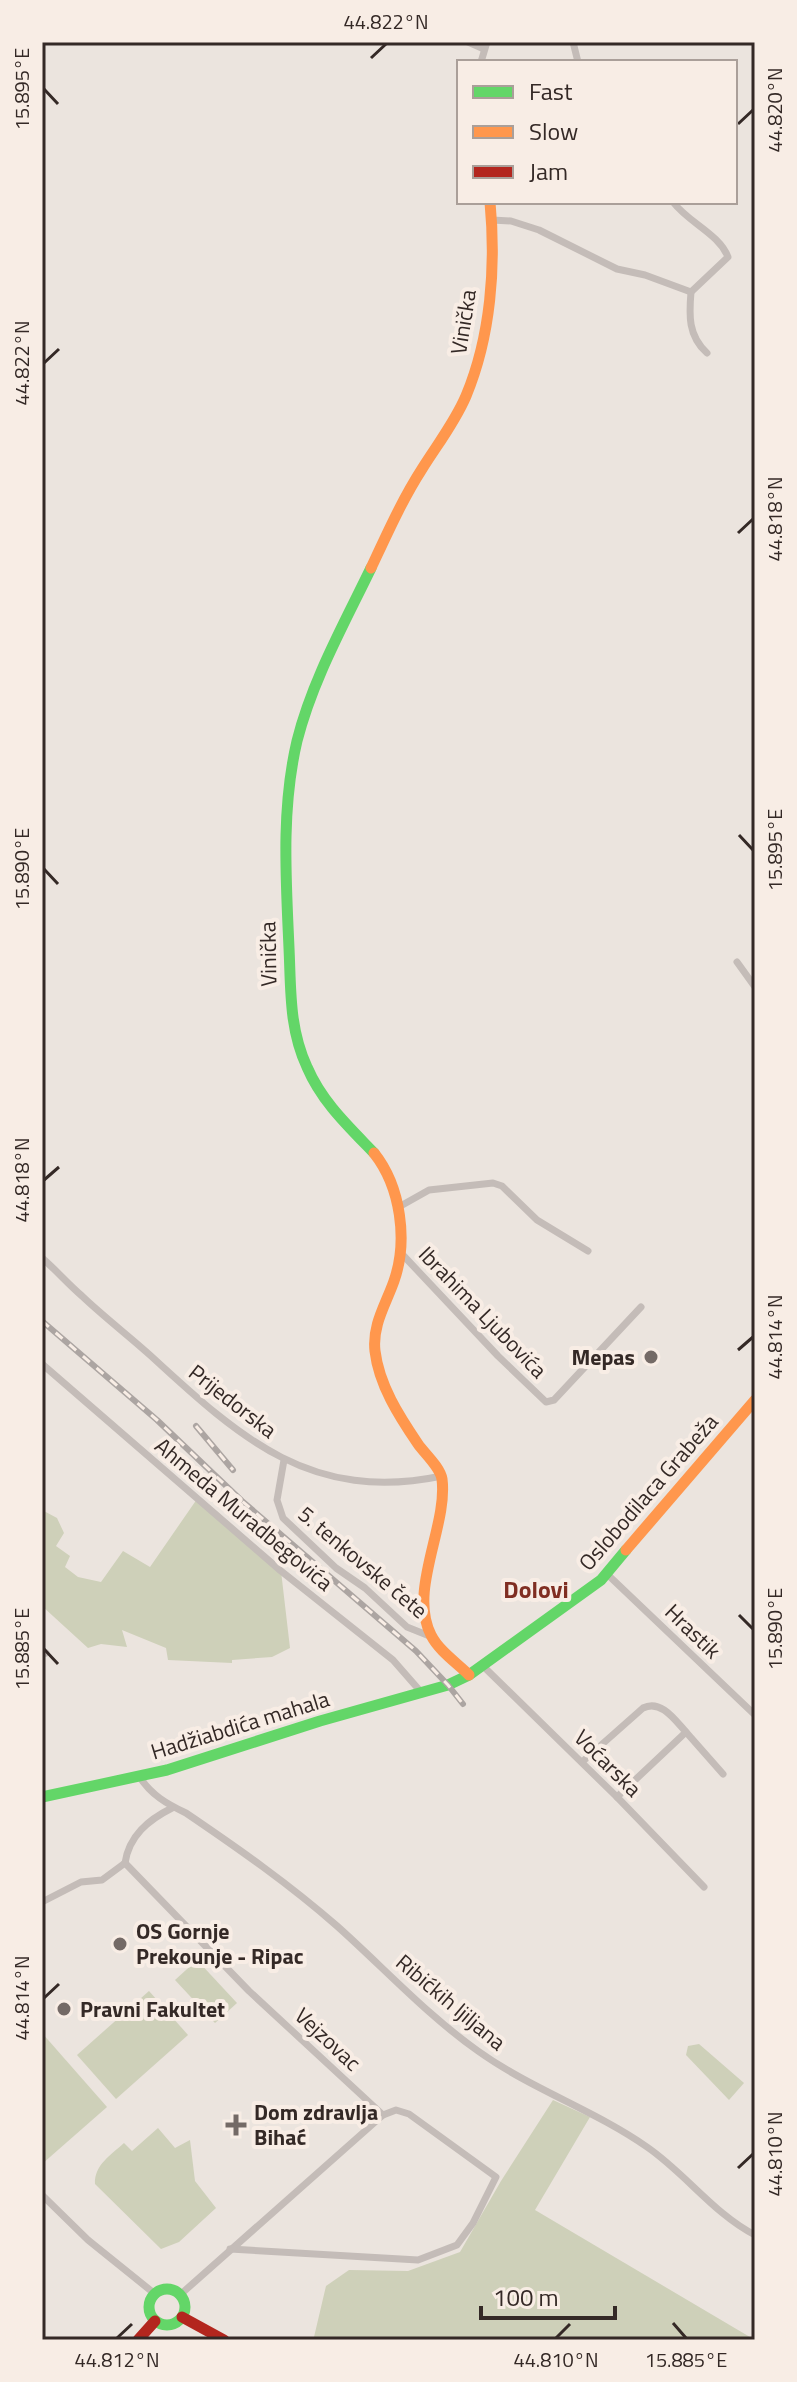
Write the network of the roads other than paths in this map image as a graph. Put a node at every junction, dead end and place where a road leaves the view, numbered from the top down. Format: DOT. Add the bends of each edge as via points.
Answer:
graph roads {
  1 [pos="468,42"];
  2 [pos="486,46"];
  3 [pos="490,204"];
  4 [pos="675,204"];
  5 [pos="492,220"];
  6 [pos="691,292"];
  7 [pos="707,353"];
  8 [pos="737,962"];
  9 [pos="755,987"];
  10 [pos="397,1208"];
  11 [pos="588,1251"];
  12 [pos="401,1253"];
  13 [pos="42,1258"];
  14 [pos="641,1307"];
  15 [pos="42,1364"];
  16 [pos="755,1400"];
  17 [pos="284,1460"];
  18 [pos="442,1476"];
  19 [pos="607,1574"];
  20 [pos="432,1637"];
  21 [pos="484,1667"];
  22 [pos="469,1675"];
  23 [pos="448,1685"];
  24 [pos="421,1692"];
  25 [pos="755,1715"];
  26 [pos="686,1732"];
  27 [pos="582,1762"];
  28 [pos="723,1774"];
  29 [pos="139,1776"];
  30 [pos="42,1797"];
  31 [pos="617,1797"];
  32 [pos="172,1808"];
  33 [pos="125,1863"];
  34 [pos="704,1887"];
  35 [pos="42,1902"];
  36 [pos="383,2115"];
  37 [pos="42,2195"];
  38 [pos="755,2235"];
  39 [pos="230,2249"];
  40 [pos="155,2294"];
  41 [pos="181,2294"];
  42 [pos="182,2317"];
  43 [pos="155,2321"];
  44 [pos="138,2340"];
  45 [pos="224,2340"];
  1 -- 2 [label="street"];
  3 -- 5 [label="street, Vinička"];
  4 -- 6 [label="street" via="715,238 728,257"];
  5 -- 6 [label="street" via="539,230 609,266"];
  5 -- 10 [label="street, Vinička" via="488,298 472,383 409,489 328,661 306,714 291,779 286,872 289,1000 295,1036 319,1092 385,1169"];
  6 -- 7 [label="street" via="694,338"];
  8 -- 9 [label="street"];
  10 -- 11 [label="street" via="429,1190 493,1183 537,1220"];
  10 -- 12 [label="street, Vinička"];
  12 -- 14 [label="street, Ibrahima Ljubovića" via="546,1402 554,1400"];
  12 -- 18 [label="street, Vinička" via="379,1313 375,1352 396,1409"];
  13 -- 17 [label="street, Prijedorska" via="219,1417"];
  15 -- 24 [label="street, Ahmeda Muradbegovića" via="393,1660"];
  16 -- 19 [label="street, Oslobodilaca Grabeža"];
  17 -- 18 [label="street, Prijedorska" via="314,1472 384,1483"];
  17 -- 20 [label="street, 5. tenkovske čete" via="277,1500 283,1518 407,1627"];
  18 -- 20 [label="street" via="426,1602"];
  19 -- 21 [label="street, Oslobodilaca Grabeža"];
  19 -- 25 [label="street, Hrastik"];
  20 -- 22 [label="street"];
  21 -- 22 [label="street, Oslobodilaca Grabeža"];
  21 -- 27 [label="street, Voćarska"];
  22 -- 23 [label="street, Oslobodilaca Grabeža"];
  23 -- 24 [label="street, Hadžiabdića mahala"];
  24 -- 29 [label="street, Hadžiabdića mahala"];
  26 -- 27 [label="street" via="650,1704"];
  26 -- 28 [label="street"];
  26 -- 31 [label="street"];
  27 -- 31 [label="street, Voćarska"];
  29 -- 30 [label="street, Hadžiabdića mahala"];
  29 -- 32 [label="street, Ribićkih ljiljana"];
  31 -- 34 [label="street, Voćarska"];
  32 -- 33 [label="street" via="139,1831"];
  32 -- 38 [label="street, Ribićkih ljiljana" via="270,1870 478,2051 631,2136"];
  33 -- 35 [label="street" via="102,1880 81,1882"];
  33 -- 36 [label="street, Vejzovac" via="249,1991"];
  36 -- 39 [label="street"];
  36 -- 39 [label="street" via="396,2110 409,2114 496,2177 457,2245 418,2260"];
  37 -- 40 [label="street"];
  39 -- 41 [label="street"];
  40 -- 41 [label="street" via="165,2289"];
  40 -- 43 [label="street" via="149,2304"];
  41 -- 42 [label="street"];
  42 -- 43 [label="street" via="173,2324"];
  42 -- 45 [label="street"];
  43 -- 44 [label="street"];
}
